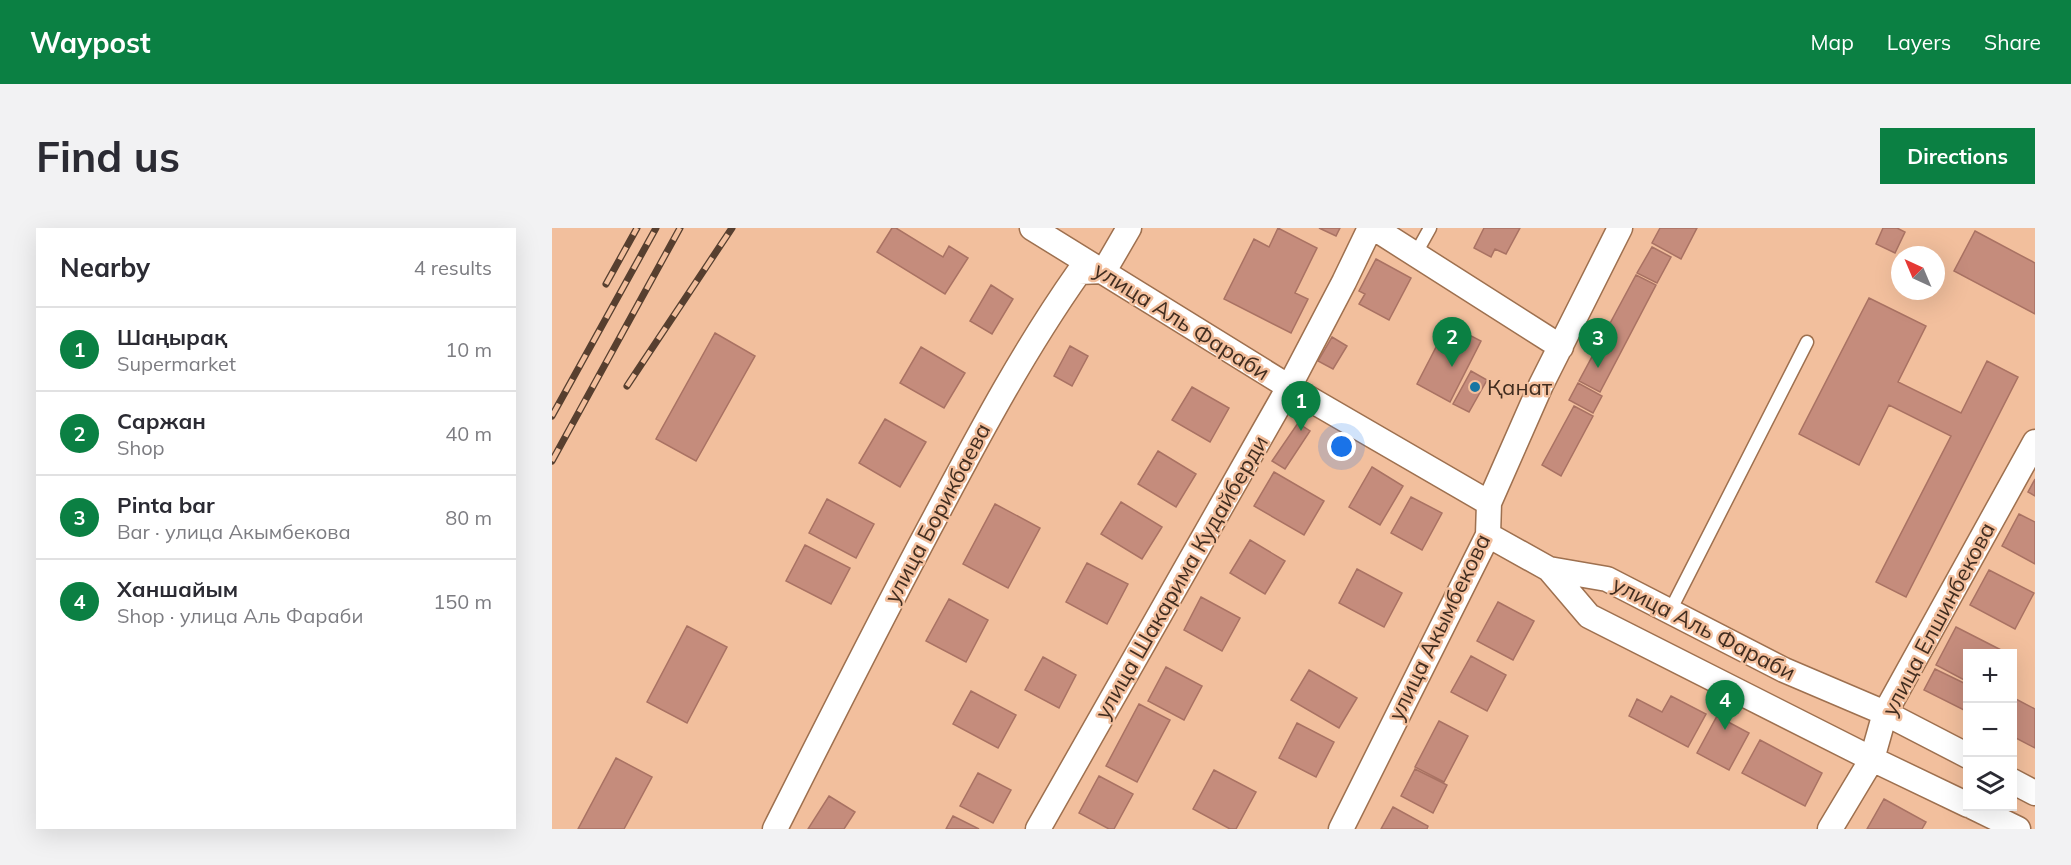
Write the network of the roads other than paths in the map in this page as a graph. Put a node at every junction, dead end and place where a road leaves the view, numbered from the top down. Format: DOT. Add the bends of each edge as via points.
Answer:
graph roads {
  1 [pos="1032,228"];
  2 [pos="1128,228"];
  3 [pos="1372,228"];
  4 [pos="1430,228"];
  5 [pos="1620,228"];
  6 [pos="1415,255"];
  7 [pos="1104,271"];
  8 [pos="1807,342"];
  9 [pos="1561,347"];
  10 [pos="1289,387"];
  11 [pos="2035,442"];
  12 [pos="1489,503"];
  13 [pos="1488,536"];
  14 [pos="1548,569"];
  15 [pos="1670,611"];
  16 [pos="1885,712"];
  17 [pos="1963,753"];
  18 [pos="1872,759"];
  19 [pos="2017,782"];
  20 [pos="2035,792"];
  21 [pos="1963,803"];
  22 [pos="1980,811"];
  23 [pos="775,829"];
  24 [pos="1038,829"];
  25 [pos="1341,829"];
  26 [pos="1830,829"];
  27 [pos="2018,829"];
  1 -- 7 [label="street, улица Аль Фараби"];
  2 -- 7 [label="street"];
  3 -- 6 [label="street, улица Шакарима Кудайберди"];
  3 -- 10 [label="street, улица Шакарима Кудайберди"];
  4 -- 6 [label="lane"];
  5 -- 9 [label="street, улица Акымбекова"];
  6 -- 9 [label="street, улица Шакарима Кудайберди"];
  7 -- 10 [label="street, улица Аль Фараби"];
  7 -- 23 [label="street, улица Борикбаева" via="1079,272 1003,392 881,618"];
  8 -- 15 [label="lane"];
  9 -- 12 [label="street, улица Акымбекова"];
  10 -- 12 [label="street, улица Аль Фараби"];
  10 -- 24 [label="street, улица Шакарима Кудайберди"];
  11 -- 16 [label="street, улица Елшинбекова"];
  12 -- 13 [label="street, улица Акымбекова"];
  13 -- 14 [label="street"];
  13 -- 25 [label="street, улица Акымбекова"];
  14 -- 15 [label="street, улица Аль Фараби" via="1607,579"];
  14 -- 18 [label="street, улица Аль Фараби" via="1589,616"];
  15 -- 16 [label="street, улица Аль Фараби" via="1784,670"];
  16 -- 17 [label="street, улица Аль Фараби"];
  16 -- 18 [label="street, улица Елшинбекова"];
  18 -- 21 [label="street, улица Аль Фараби"];
  18 -- 26 [label="street, улица Елшинбекова"];
  19 -- 20 [label="street"];
  22 -- 27 [label="street, улица Аль Фараби"];
}
